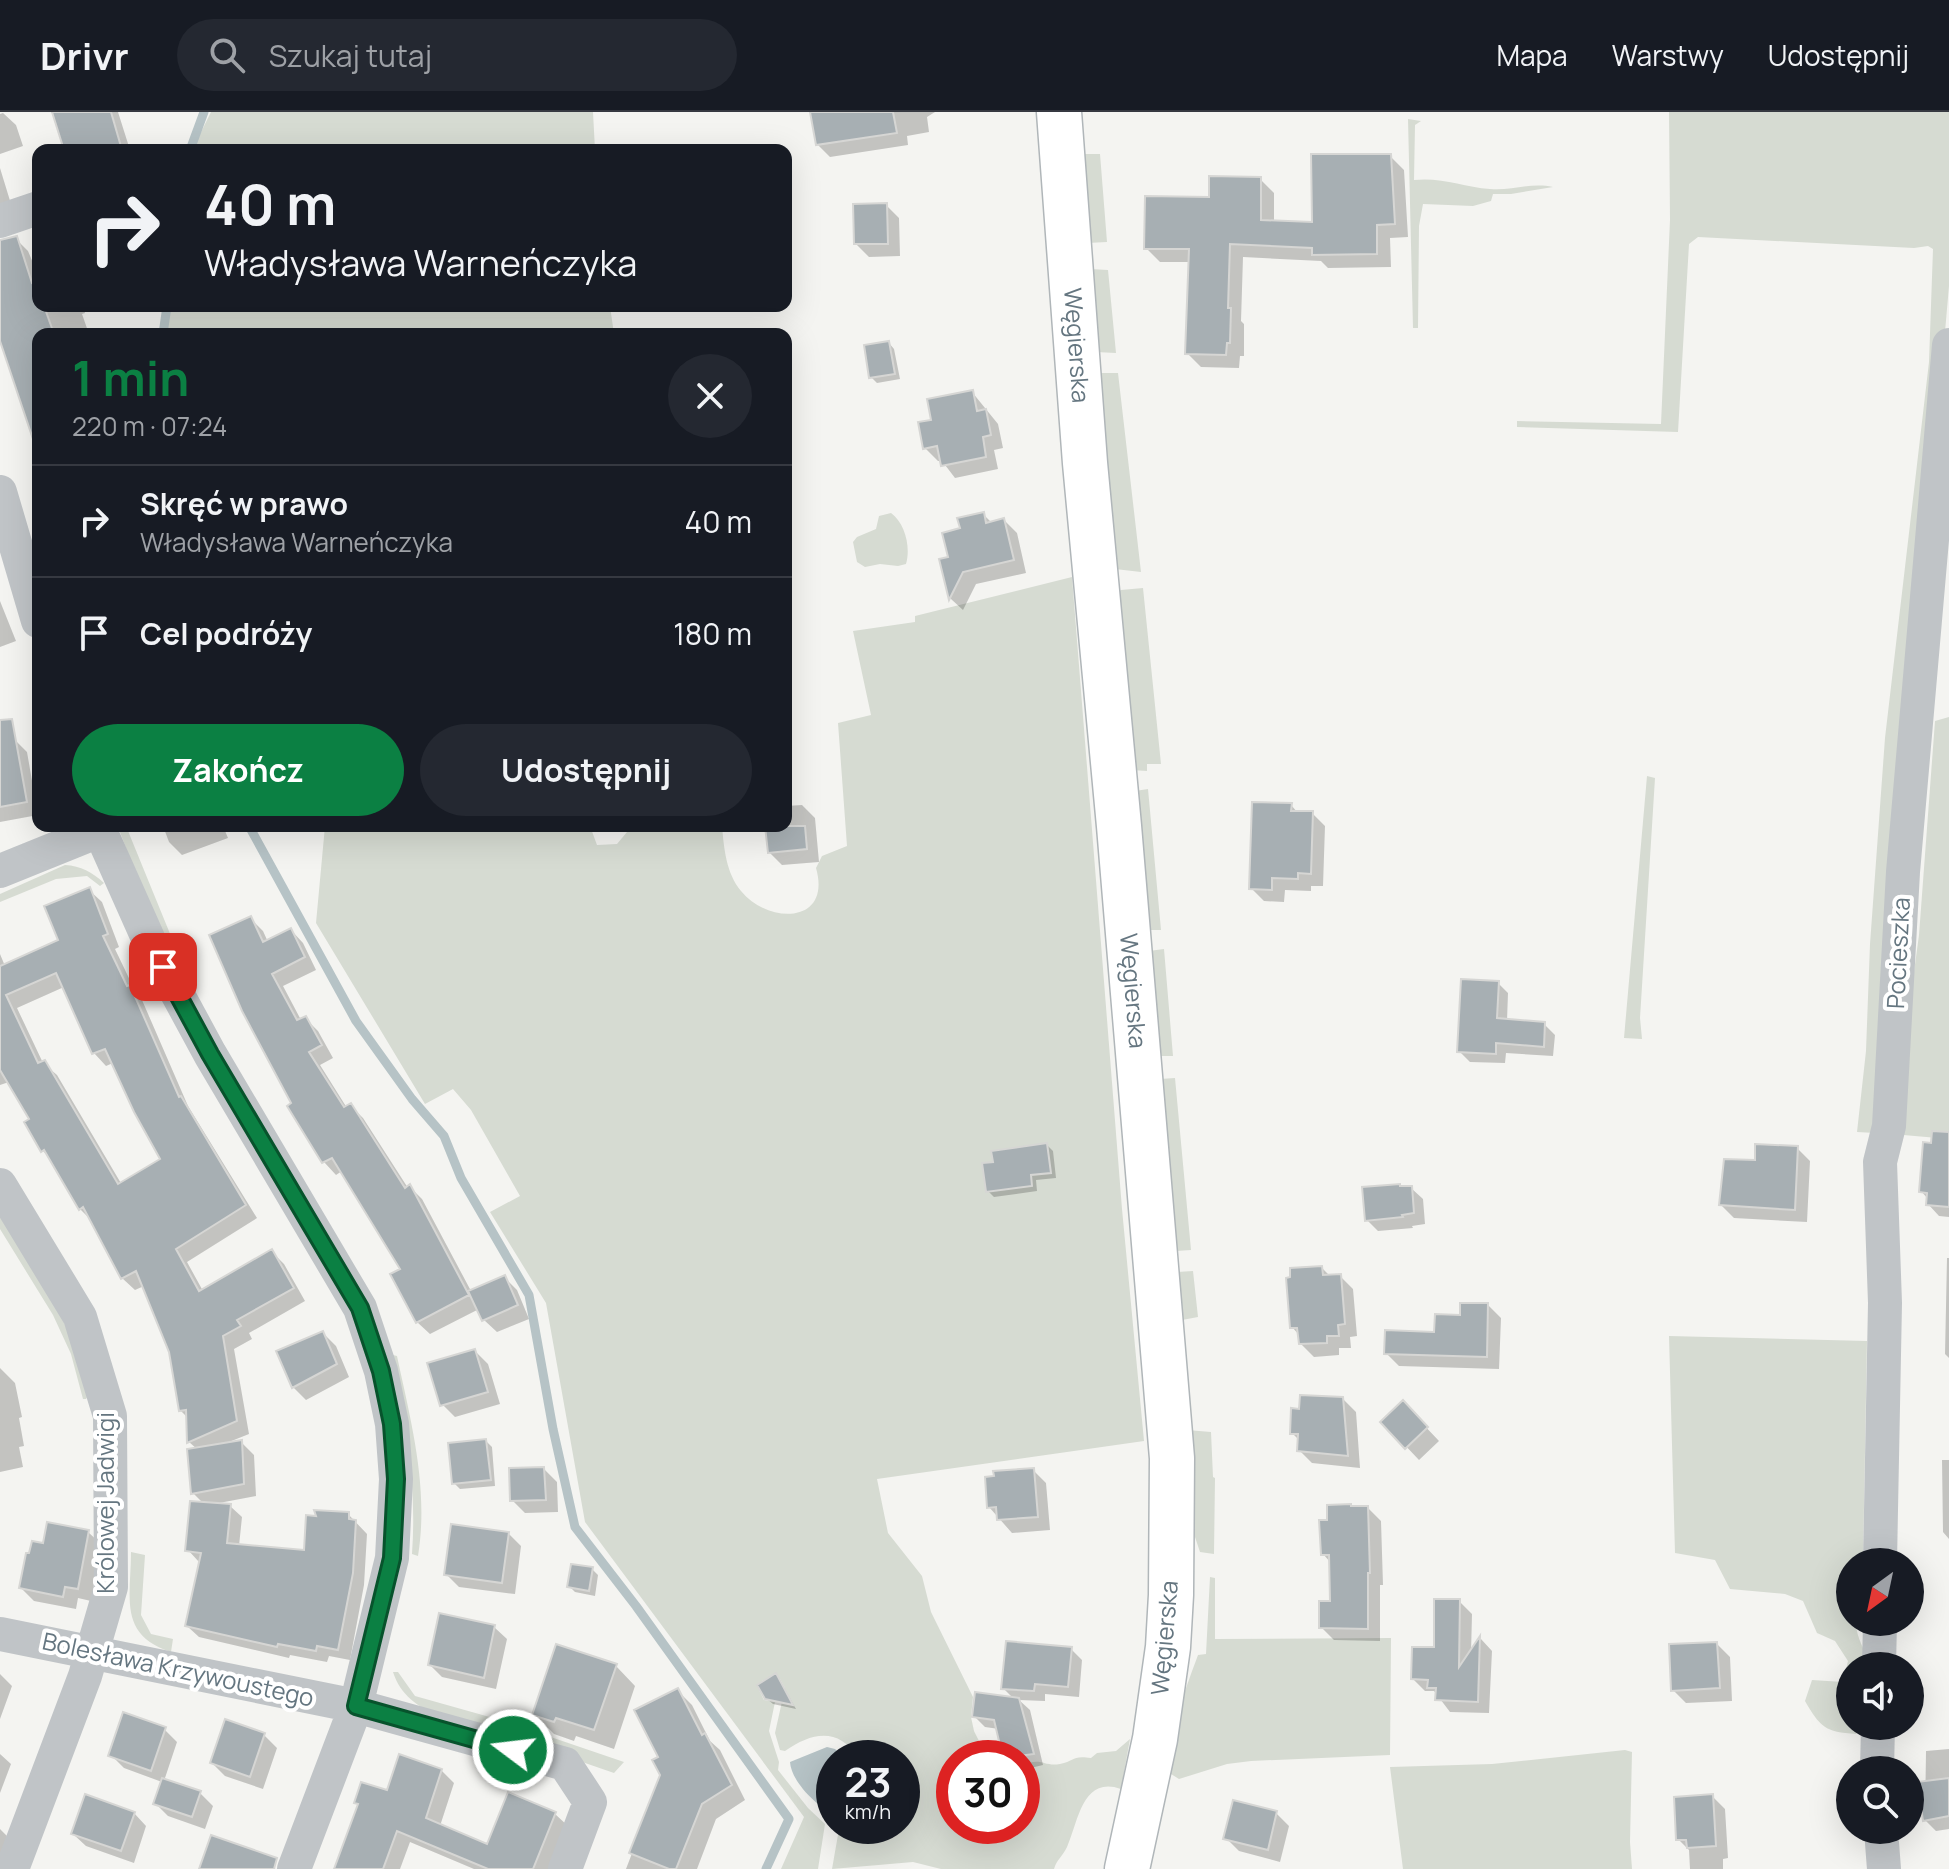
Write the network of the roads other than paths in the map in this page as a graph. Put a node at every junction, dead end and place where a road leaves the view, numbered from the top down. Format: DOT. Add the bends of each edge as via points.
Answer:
graph roads {
  1 [pos="1059,112"];
  2 [pos="32,210"];
  3 [pos="0,221"];
  4 [pos="1949,345"];
  5 [pos="0,492"];
  6 [pos="32,601"];
  7 [pos="90,832"];
  8 [pos="101,832"];
  9 [pos="0,871"];
  10 [pos="0,1185"];
  11 [pos="1880,1548"];
  12 [pos="0,1634"];
  13 [pos="94,1653"];
  14 [pos="356,1706"];
  15 [pos="1882,1844"];
  16 [pos="12,1869"];
  17 [pos="294,1869"];
  18 [pos="565,1869"];
  19 [pos="1127,1869"];
  20 [pos="1884,1869"];
  1 -- 19 [label="main road, Węgierska" via="1172,1458 1168,1647"];
  2 -- 3 [label="street"];
  4 -- 11 [label="street, Pocieszka" via="1903,872 1889,1126 1880,1162 1885,1303"];
  5 -- 6 [label="street"];
  7 -- 9 [label="street"];
  8 -- 14 [label="street" via="151,945 210,1054 360,1308 381,1371 396,1479 392,1558"];
  10 -- 13 [label="street, Królowej Jadwigi" via="80,1317 110,1416 111,1587"];
  12 -- 13 [label="street, Bolesława Krzywoustego"];
  13 -- 14 [label="street, Bolesława Krzywoustego"];
  13 -- 16 [label="street, Królowej Jadwigi"];
  14 -- 17 [label="street"];
  14 -- 18 [label="street, Bolesława Krzywoustego" via="565,1764 590,1802"];
  15 -- 20 [label="street"];
}
